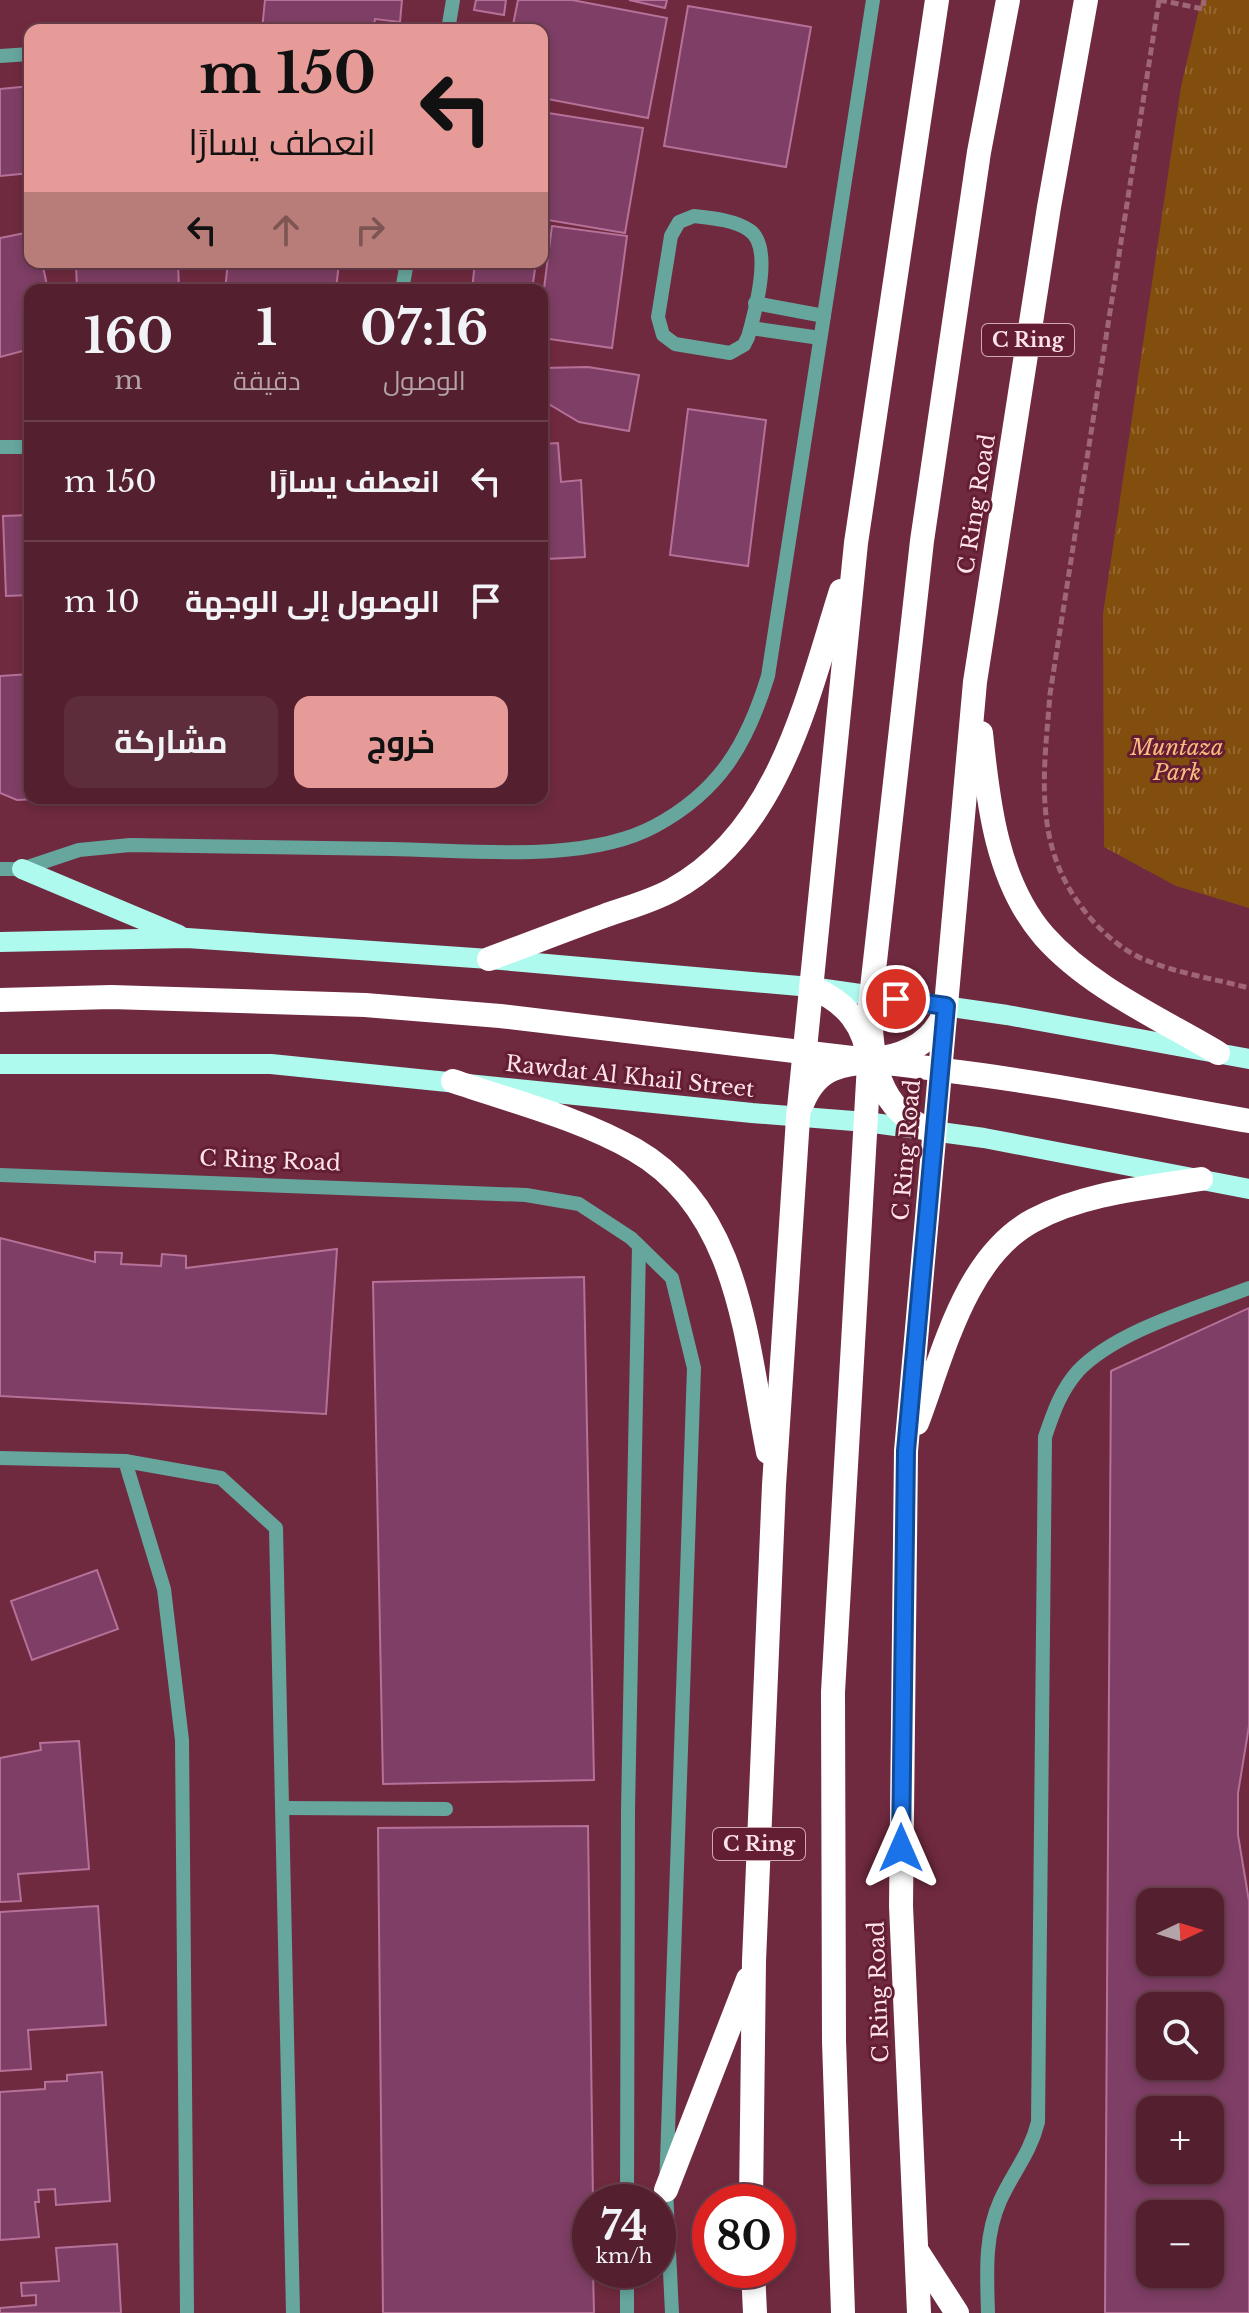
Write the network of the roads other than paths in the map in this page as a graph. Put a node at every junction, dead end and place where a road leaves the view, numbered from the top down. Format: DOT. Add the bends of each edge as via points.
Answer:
graph roads {
  1 [pos="453,0"];
  2 [pos="873,0"];
  3 [pos="920,0"];
  4 [pos="937,0"];
  5 [pos="1008,0"];
  6 [pos="1086,0"];
  7 [pos="449,24"];
  8 [pos="928,46"];
  9 [pos="24,54"];
  10 [pos="0,56"];
  11 [pos="755,303"];
  12 [pos="824,316"];
  13 [pos="751,328"];
  14 [pos="820,338"];
  15 [pos="0,447"];
  16 [pos="24,447"];
  17 [pos="856,543"];
  18 [pos="975,682"];
  19 [pos="0,869"];
  20 [pos="22,869"];
  21 [pos="187,938"];
  22 [pos="0,942"];
  23 [pos="489,959"];
  24 [pos="811,987"];
  25 [pos="871,996"];
  26 [pos="0,1000"];
  27 [pos="946,1006"];
  28 [pos="805,1052"];
  29 [pos="1218,1053"];
  30 [pos="1249,1059"];
  31 [pos="872,1062"];
  32 [pos="0,1064"];
  33 [pos="939,1069"];
  34 [pos="453,1081"];
  35 [pos="798,1118"];
  36 [pos="1249,1121"];
  37 [pos="866,1122"];
  38 [pos="933,1131"];
  39 [pos="0,1175"];
  40 [pos="1201,1179"];
  41 [pos="1249,1189"];
  42 [pos="639,1246"];
  43 [pos="1249,1288"];
  44 [pos="906,1451"];
  45 [pos="0,1458"];
  46 [pos="125,1461"];
  47 [pos="774,1485"];
  48 [pos="285,1808"];
  49 [pos="446,1809"];
  50 [pos="754,1961"];
  51 [pos="627,2184"];
  52 [pos="666,2184"];
  53 [pos="668,2184"];
  54 [pos="751,2184"];
  55 [pos="915,2247"];
  56 [pos="627,2288"];
  57 [pos="671,2288"];
  58 [pos="754,2288"];
  59 [pos="187,2313"];
  60 [pos="293,2313"];
  61 [pos="627,2313"];
  62 [pos="672,2313"];
  63 [pos="755,2313"];
  64 [pos="843,2313"];
  65 [pos="919,2313"];
  66 [pos="957,2313"];
  67 [pos="988,2313"];
  1 -- 7 [label="street"];
  2 -- 12 [label="street"];
  3 -- 8 [label="highway"];
  4 -- 8 [label="highway, C Ring"];
  5 -- 25 [label="highway" via="979,152 922,541"];
  6 -- 18 [label="highway, C Ring Road / C Ring"];
  8 -- 17 [label="highway, C Ring"];
  9 -- 10 [label="street"];
  11 -- 12 [label="street"];
  11 -- 13 [label="street"];
  11 -- 13 [label="street" via="763,255 755,235 739,225 702,217 679,222 671,236 658,317 663,335 675,344 730,353 744,345"];
  12 -- 14 [label="street"];
  13 -- 14 [label="street"];
  14 -- 20 [label="street" via="768,676 754,722 734,758 705,790 652,828 582,846 535,850 130,845 79,850"];
  15 -- 16 [label="street"];
  17 -- 23 [label="highway" via="806,704 762,801 733,841 671,891"];
  17 -- 24 [label="highway, C Ring"];
  18 -- 27 [label="highway, C Ring Road / C Ring"];
  18 -- 29 [label="highway" via="991,808 1003,859 1028,915 1073,962"];
  19 -- 20 [label="street"];
  20 -- 21 [label="main road"];
  21 -- 22 [label="main road"];
  21 -- 23 [label="main road"];
  23 -- 24 [label="main road"];
  24 -- 25 [label="main road"];
  24 -- 28 [label="highway, C Ring"];
  24 -- 31 [label="highway" via="856,1019"];
  25 -- 27 [label="main road"];
  25 -- 31 [label="highway"];
  26 -- 28 [label="highway" via="111,997 365,1005"];
  27 -- 29 [label="main road"];
  27 -- 31 [label="highway" via="936,1028 919,1045"];
  27 -- 33 [label="highway, C Ring Road / C Ring"];
  28 -- 31 [label="highway"];
  28 -- 35 [label="highway, C Ring"];
  29 -- 30 [label="main road"];
  31 -- 33 [label="highway"];
  31 -- 35 [label="highway" via="824,1074 808,1091"];
  31 -- 37 [label="highway"];
  31 -- 38 [label="highway" via="889,1102"];
  32 -- 34 [label="main road, Rawdat Al Khail Street" via="271,1064"];
  33 -- 36 [label="highway"];
  33 -- 38 [label="highway, C Ring Road / C Ring"];
  34 -- 35 [label="main road, Rawdat Al Khail Street"];
  34 -- 47 [label="highway" via="617,1140 653,1162 690,1195 713,1228 728,1264"];
  35 -- 37 [label="main road, Rawdat Al Khail Street"];
  35 -- 47 [label="highway, C Ring"];
  37 -- 38 [label="main road, Rawdat Al Khail Street"];
  37 -- 64 [label="highway" via="833,1692 834,2041"];
  38 -- 40 [label="main road, Rawdat Al Khail Street"];
  38 -- 44 [label="highway, C Ring Road / C Ring"];
  39 -- 42 [label="street, C Ring Road" via="526,1195 579,1204"];
  40 -- 41 [label="main road, Rawdat Al Khail Street"];
  40 -- 44 [label="highway" via="1072,1204 1015,1233 970,1292"];
  42 -- 51 [label="street"];
  42 -- 52 [label="street, C Ring Road" via="672,1278 694,1368"];
  43 -- 67 [label="street" via="1105,1348 1077,1372 1056,1402 1045,1437 1038,2122 991,2228 986,2255"];
  44 -- 55 [label="highway, C Ring Road / C Ring" via="901,1906"];
  45 -- 46 [label="street"];
  46 -- 48 [label="street" via="221,1478 276,1528"];
  46 -- 59 [label="street" via="164,1589 182,1740"];
  47 -- 50 [label="highway, C Ring"];
  48 -- 49 [label="street"];
  48 -- 60 [label="street"];
  50 -- 53 [label="highway"];
  50 -- 54 [label="highway, C Ring"];
  55 -- 65 [label="highway, C Ring Road / C Ring"];
  55 -- 66 [label="highway"];
  56 -- 61 [label="street"];
  57 -- 62 [label="street, C Ring Road"];
  58 -- 63 [label="highway"];
}
